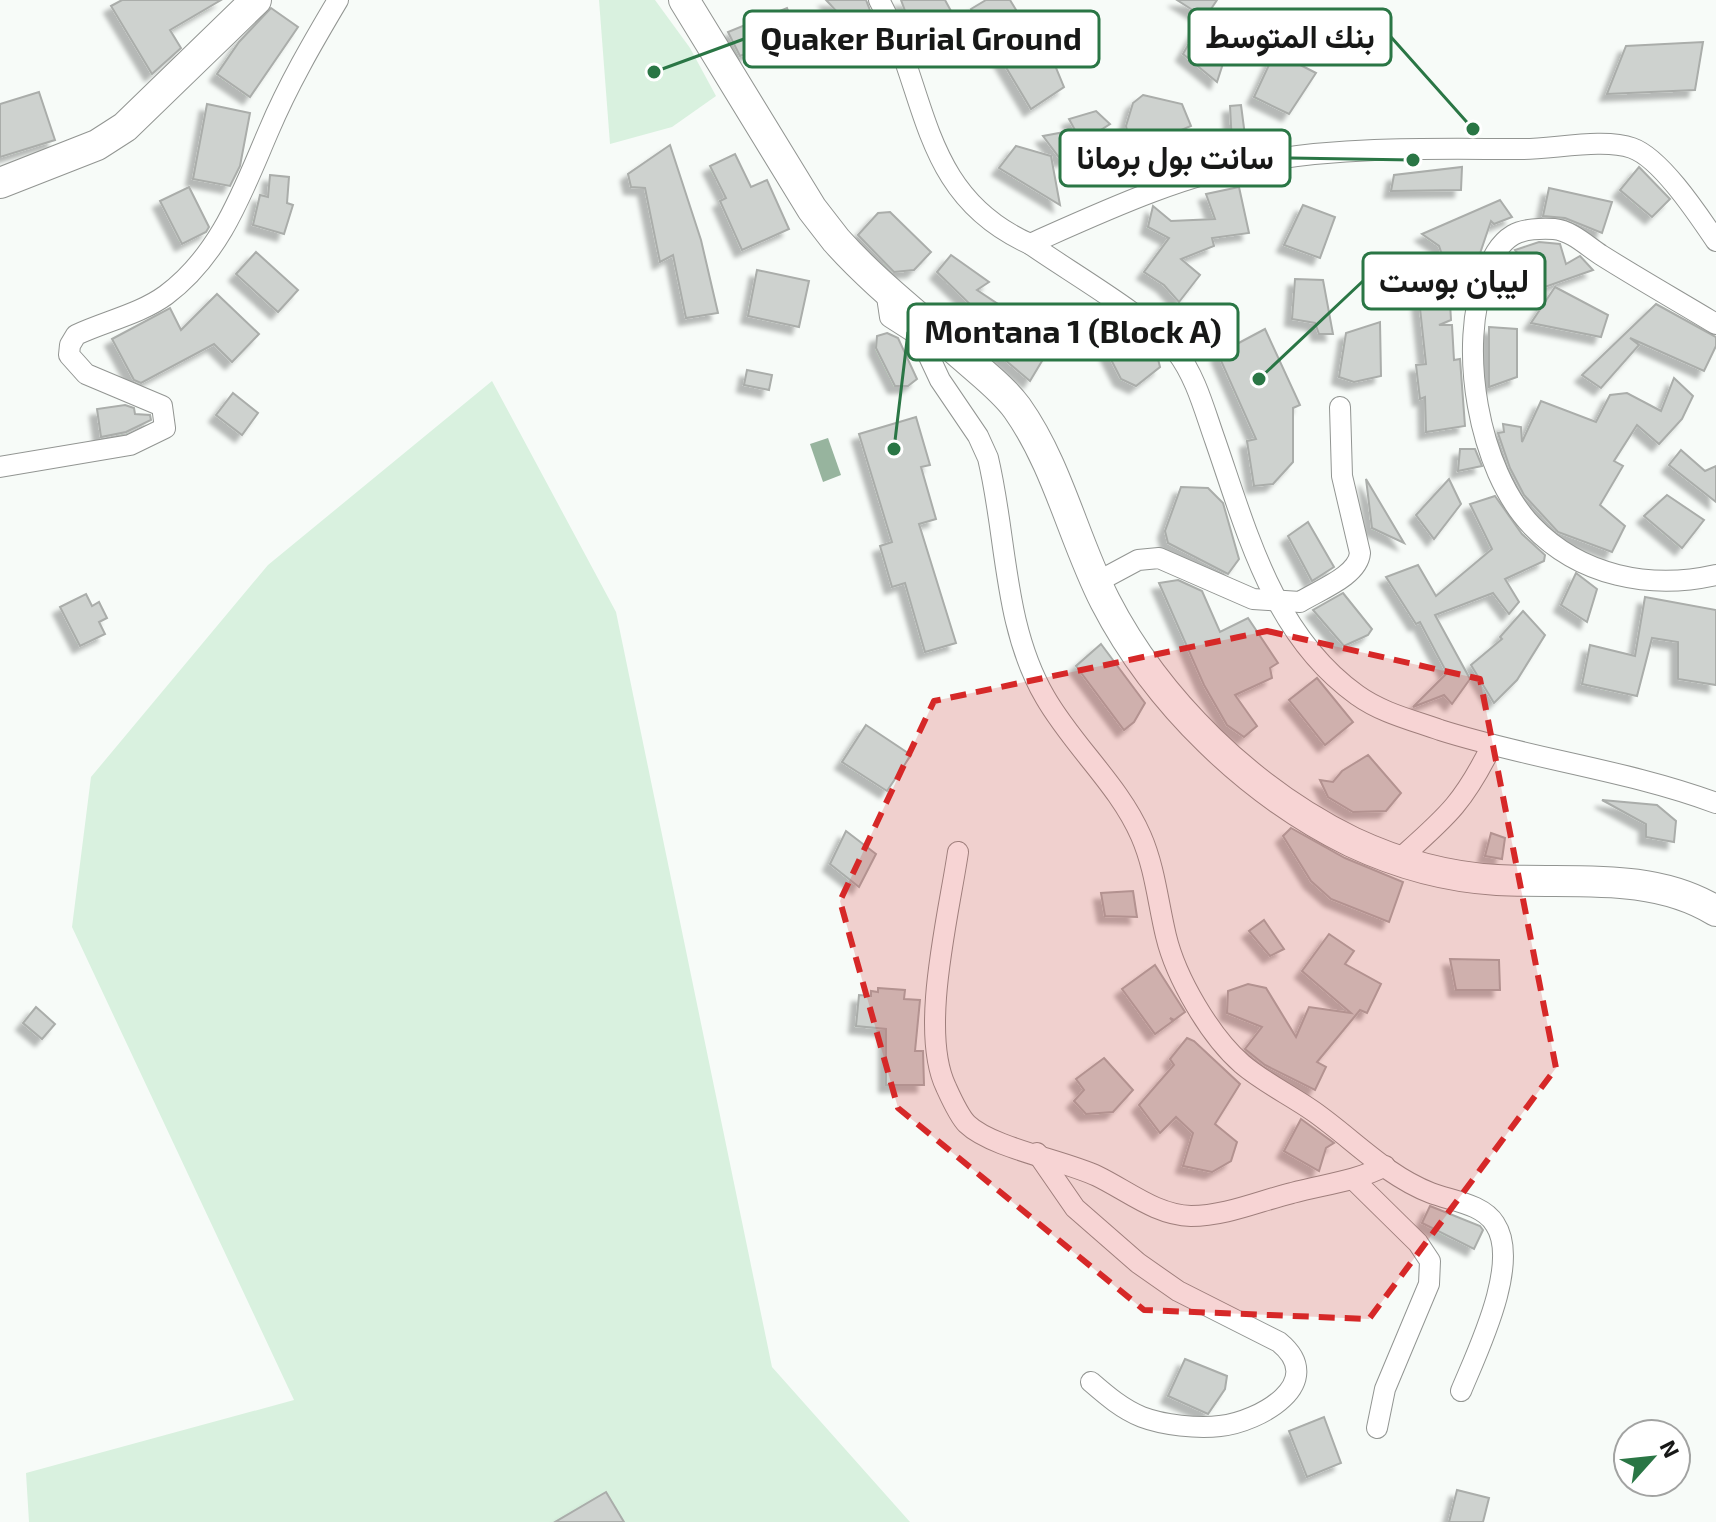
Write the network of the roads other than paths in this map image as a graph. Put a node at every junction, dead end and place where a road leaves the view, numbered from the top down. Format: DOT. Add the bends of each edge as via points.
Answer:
graph roads {
  1 [pos="256,0"];
  2 [pos="338,0"];
  3 [pos="684,0"];
  4 [pos="879,0"];
  5 [pos="0,183"];
  6 [pos="1716,241"];
  7 [pos="1030,244"];
  8 [pos="886,290"];
  9 [pos="1716,324"];
  10 [pos="1340,407"];
  11 [pos="0,467"];
  12 [pos="1716,575"];
  13 [pos="1097,582"];
  14 [pos="1278,602"];
  15 [pos="1492,745"];
  16 [pos="1716,803"];
  17 [pos="958,852"];
  18 [pos="1396,862"];
  19 [pos="1716,911"];
  20 [pos="1037,1153"];
  21 [pos="1385,1166"];
  22 [pos="1355,1181"];
  23 [pos="1091,1382"];
  24 [pos="1461,1391"];
  25 [pos="1377,1428"];
  1 -- 5 [label="main road" via="125,127 97,145"];
  2 -- 11 [label="street" via="303,58 253,171 201,264 165,296 76,335 70,345 69,355 86,374 162,406 165,428 130,445"];
  3 -- 8 [label="main road" via="812,209"];
  4 -- 7 [label="street" via="940,157 958,189 982,216"];
  6 -- 7 [label="street" via="1647,158 1633,148 1610,144 1324,152 1261,161 1179,183"];
  7 -- 14 [label="street" via="1175,349 1200,395 1244,525"];
  8 -- 13 [label="main road" via="1016,408 1045,457"];
  8 -- 21 [label="street" via="890,317 915,333 988,458 1012,602 1029,663 1045,697 1140,834 1167,940 1206,1023 1244,1066"];
  9 -- 12 [label="street" via="1566,232 1527,230 1513,235 1492,257 1475,312 1472,354 1490,455 1530,525 1587,566 1622,577 1686,581"];
  10 -- 14 [label="street" via="1342,476 1359,562 1300,602"];
  13 -- 14 [label="street" via="1138,560 1159,558 1253,599"];
  13 -- 18 [label="main road" via="1135,650 1217,748 1261,785 1349,840"];
  14 -- 15 [label="street" via="1296,637 1357,695 1385,712"];
  15 -- 16 [label="street"];
  15 -- 18 [label="street" via="1455,810"];
  17 -- 20 [label="street" via="935,1007 937,1059 967,1124"];
  18 -- 19 [label="main road" via="1497,880 1642,887 1681,895"];
  20 -- 22 [label="street" via="1095,1175 1162,1211 1188,1216"];
  20 -- 23 [label="street" via="1075,1208 1106,1237 1178,1291 1279,1342 1296,1372 1278,1404 1214,1427 1142,1417"];
  21 -- 22 [label="street"];
  21 -- 24 [label="street" via="1417,1187 1485,1214 1500,1234 1502,1270"];
  22 -- 25 [label="street" via="1430,1261 1429,1284 1385,1389"];
}
